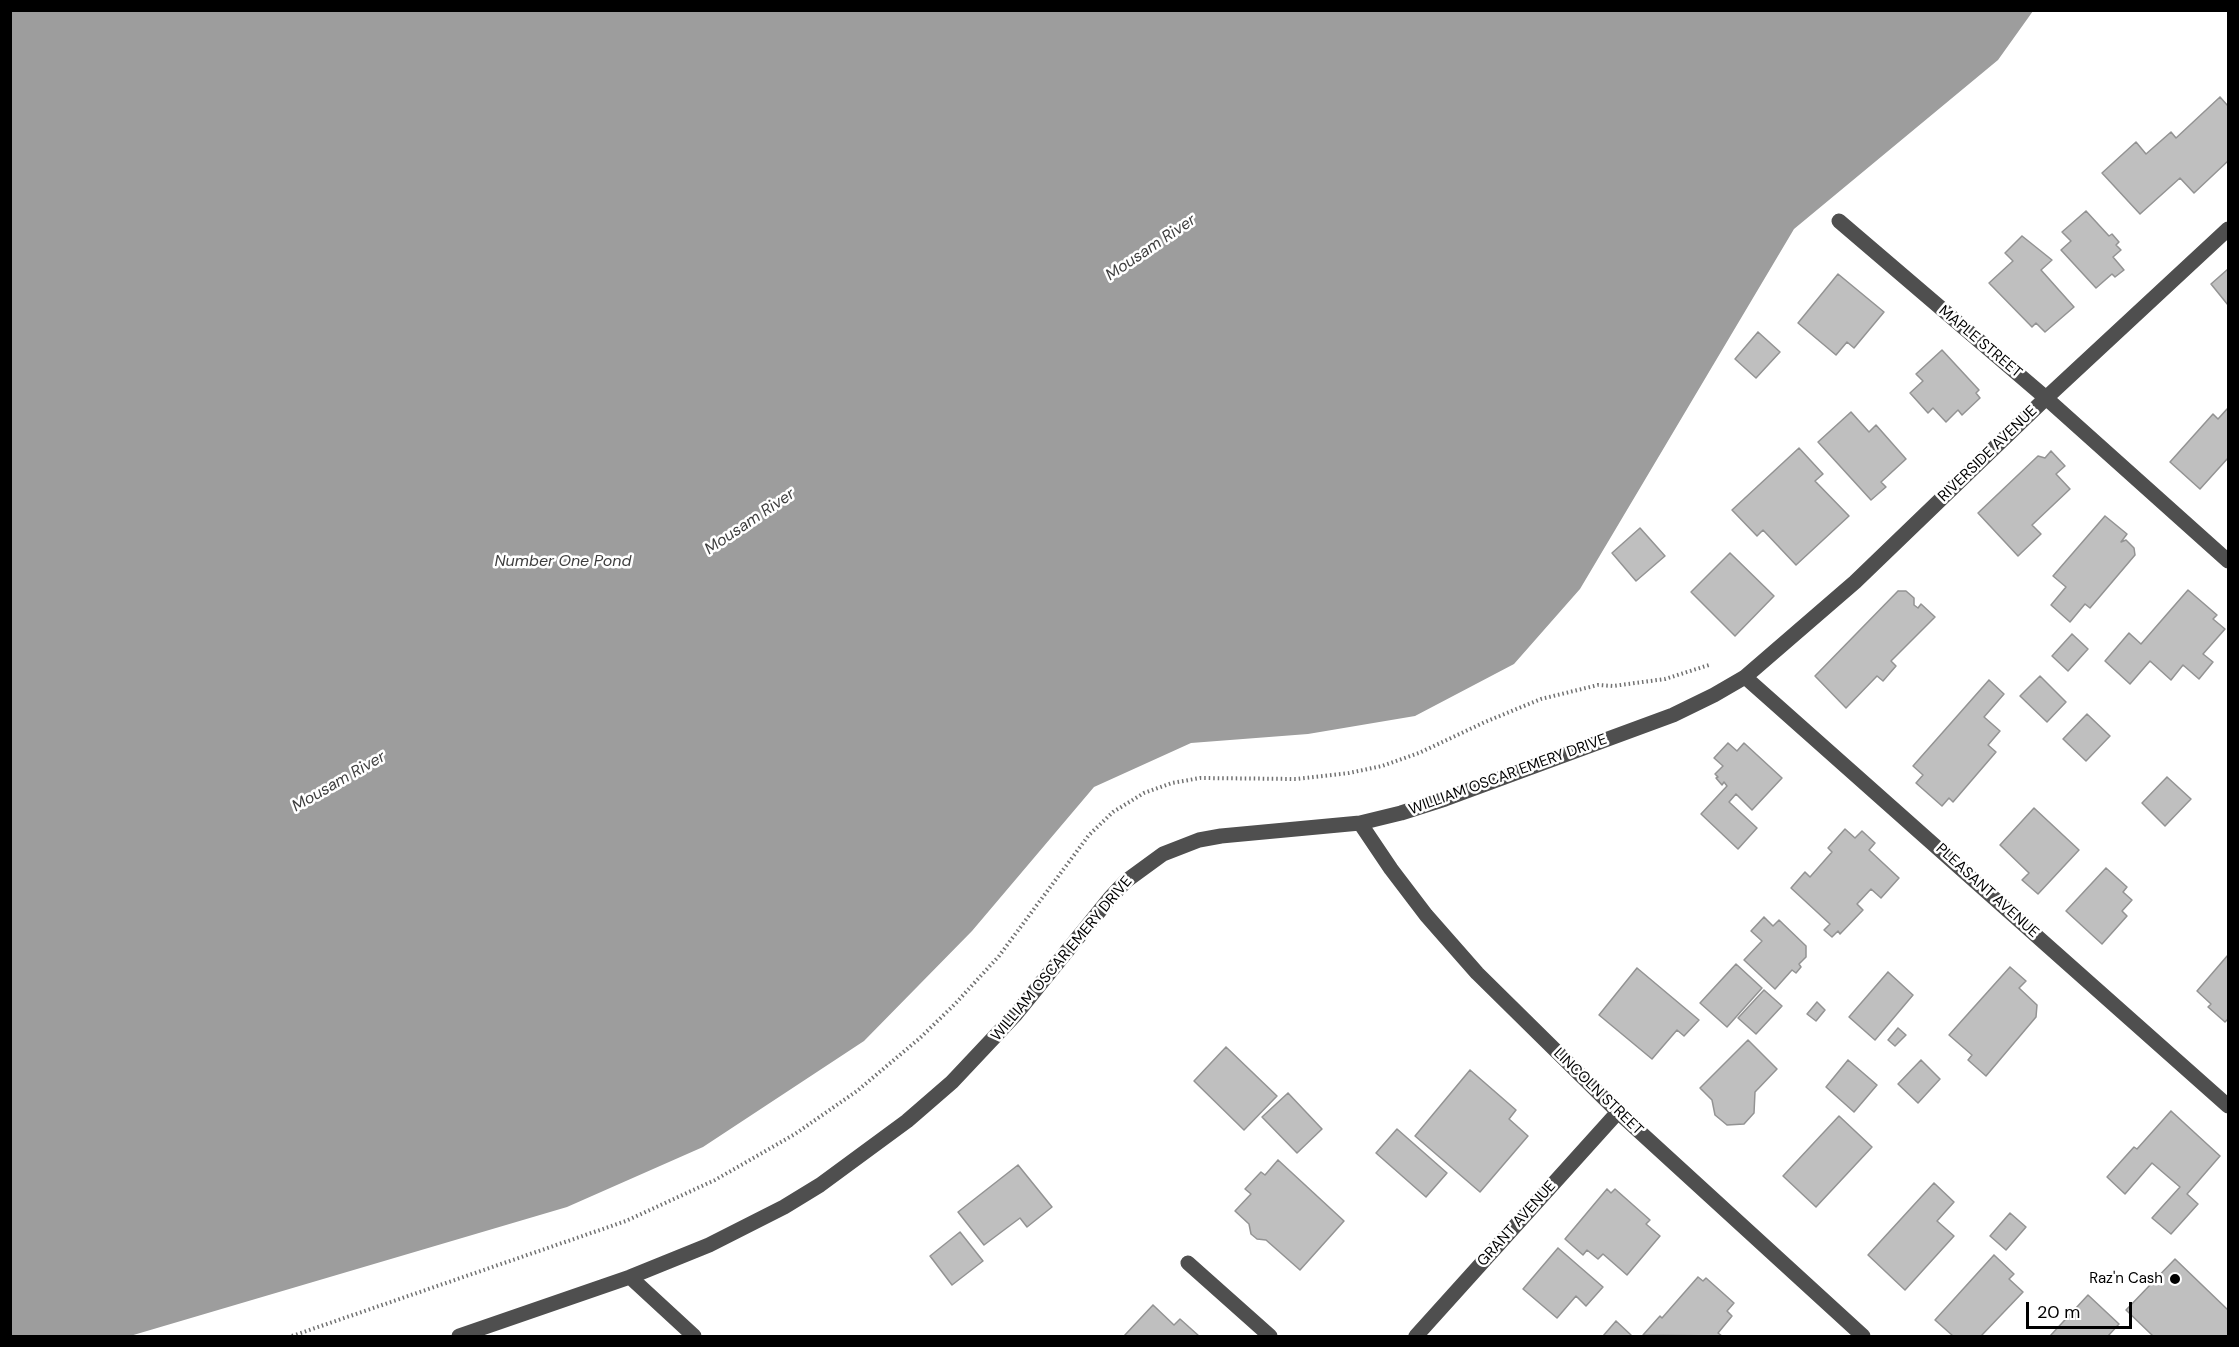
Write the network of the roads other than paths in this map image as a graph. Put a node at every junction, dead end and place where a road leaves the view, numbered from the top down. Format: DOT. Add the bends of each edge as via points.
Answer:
graph roads {
  1 [pos="1839,221"];
  2 [pos="2229,229"];
  3 [pos="2046,398"];
  4 [pos="2229,561"];
  5 [pos="1745,677"];
  6 [pos="1360,823"];
  7 [pos="2229,1106"];
  8 [pos="1618,1112"];
  9 [pos="1188,1263"];
  10 [pos="630,1277"];
  11 [pos="459,1336"];
  12 [pos="694,1336"];
  13 [pos="1270,1336"];
  14 [pos="1416,1336"];
  15 [pos="1863,1336"];
  1 -- 3 [label="street, MAPLE STREET"];
  2 -- 3 [label="street, RIVERSIDE AVENUE"];
  3 -- 4 [label="street, MAPLE STREET"];
  3 -- 5 [label="street, RIVERSIDE AVENUE" via="1855,582"];
  5 -- 6 [label="street, WILLIAM OSCAR EMERY DRIVE" via="1704,700 1631,731 1445,799"];
  5 -- 7 [label="street, PLEASANT AVENUE"];
  6 -- 8 [label="street, LINCOLN STREET" via="1391,869 1458,951"];
  6 -- 10 [label="street, WILLIAM OSCAR EMERY DRIVE" via="1221,836 1163,854 1135,873 1110,898 993,1041 907,1121 784,1207 709,1245"];
  8 -- 14 [label="street, GRANT AVENUE"];
  8 -- 15 [label="street, LINCOLN STREET"];
  9 -- 13 [label="street"];
  10 -- 11 [label="street, WILLIAM OSCAR EMERY DRIVE"];
  10 -- 12 [label="street"];
}
